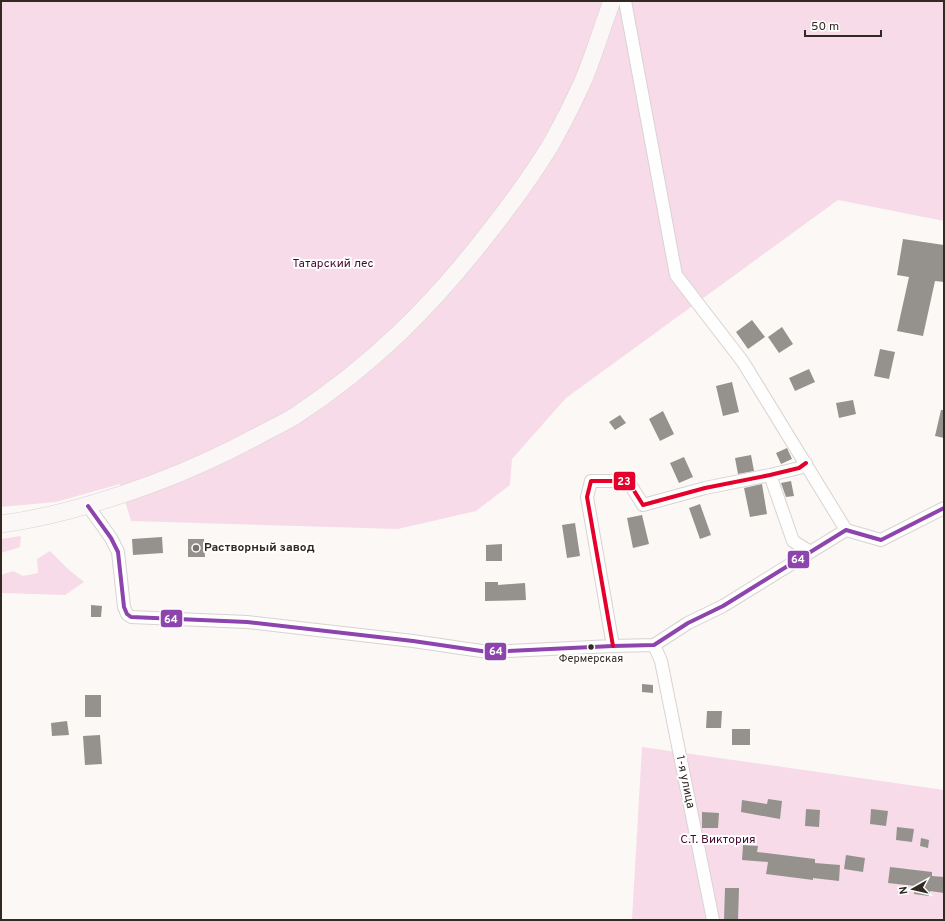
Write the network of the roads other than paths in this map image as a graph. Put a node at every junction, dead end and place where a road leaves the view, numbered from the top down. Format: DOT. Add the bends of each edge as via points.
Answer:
graph roads {
  1 [pos="612,1"];
  2 [pos="625,1"];
  3 [pos="806,463"];
  4 [pos="770,475"];
  5 [pos="88,506"];
  6 [pos="944,508"];
  7 [pos="1,524"];
  8 [pos="846,530"];
  9 [pos="810,552"];
  10 [pos="654,645"];
  11 [pos="613,646"];
  12 [pos="713,920"];
  1 -- 5 [label="main road" via="583,81 550,146 511,205 472,254 431,303 391,342 345,381 293,417 256,438 189,469"];
  2 -- 3 [label="street" via="676,275 743,362"];
  3 -- 4 [label="street" via="799,468"];
  3 -- 8 [label="street"];
  4 -- 9 [label="street" via="793,541"];
  4 -- 11 [label="street" via="705,488 643,505 628,481 591,480 587,497"];
  5 -- 7 [label="main road" via="33,520"];
  5 -- 11 [label="street" via="118,552 124,608 131,617 247,622 488,652"];
  6 -- 8 [label="street" via="881,540"];
  8 -- 9 [label="street"];
  9 -- 10 [label="street"];
  10 -- 11 [label="street"];
  10 -- 12 [label="street, 1-я улица" via="661,661"];
}
